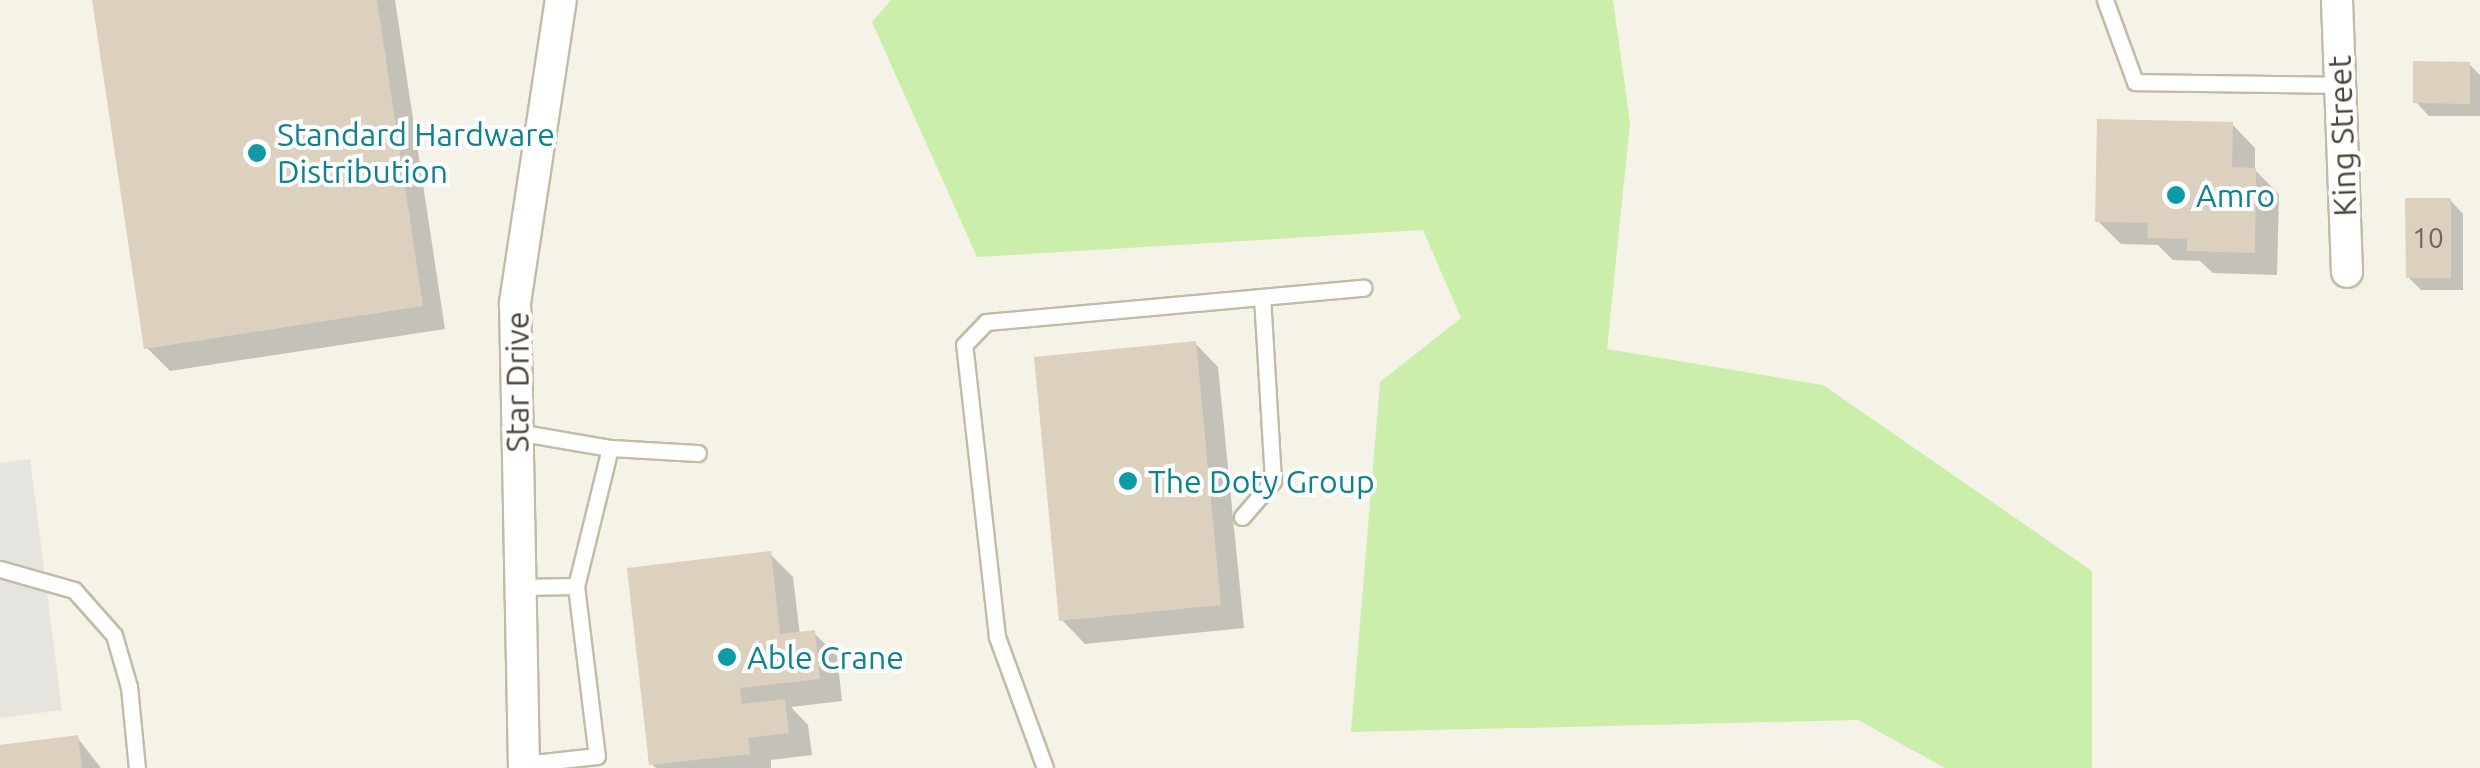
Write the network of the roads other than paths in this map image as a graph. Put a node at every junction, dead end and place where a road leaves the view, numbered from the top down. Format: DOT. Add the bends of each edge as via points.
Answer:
graph roads {
  1 [pos="562,0"];
  2 [pos="2105,0"];
  3 [pos="2337,0"];
  4 [pos="2340,85"];
  5 [pos="2347,272"];
  6 [pos="1363,288"];
  7 [pos="1262,297"];
  8 [pos="517,432"];
  9 [pos="610,448"];
  10 [pos="698,453"];
  11 [pos="1242,517"];
  12 [pos="0,569"];
  13 [pos="576,586"];
  14 [pos="519,587"];
  15 [pos="524,766"];
  16 [pos="137,768"];
  17 [pos="1045,768"];
  1 -- 8 [label="street, Star Drive" via="515,303"];
  2 -- 4 [label="lane" via="2135,82"];
  3 -- 4 [label="street, King Street"];
  4 -- 5 [label="street, King Street"];
  6 -- 7 [label="lane"];
  7 -- 11 [label="lane" via="1273,482"];
  7 -- 17 [label="lane" via="986,322 964,345 997,637"];
  8 -- 9 [label="lane"];
  8 -- 14 [label="street, Star Drive"];
  9 -- 10 [label="lane"];
  9 -- 13 [label="lane"];
  12 -- 16 [label="lane" via="74,590 114,636 130,687"];
  13 -- 14 [label="lane"];
  13 -- 15 [label="lane" via="596,756"];
  14 -- 15 [label="street, Star Drive"];
}
